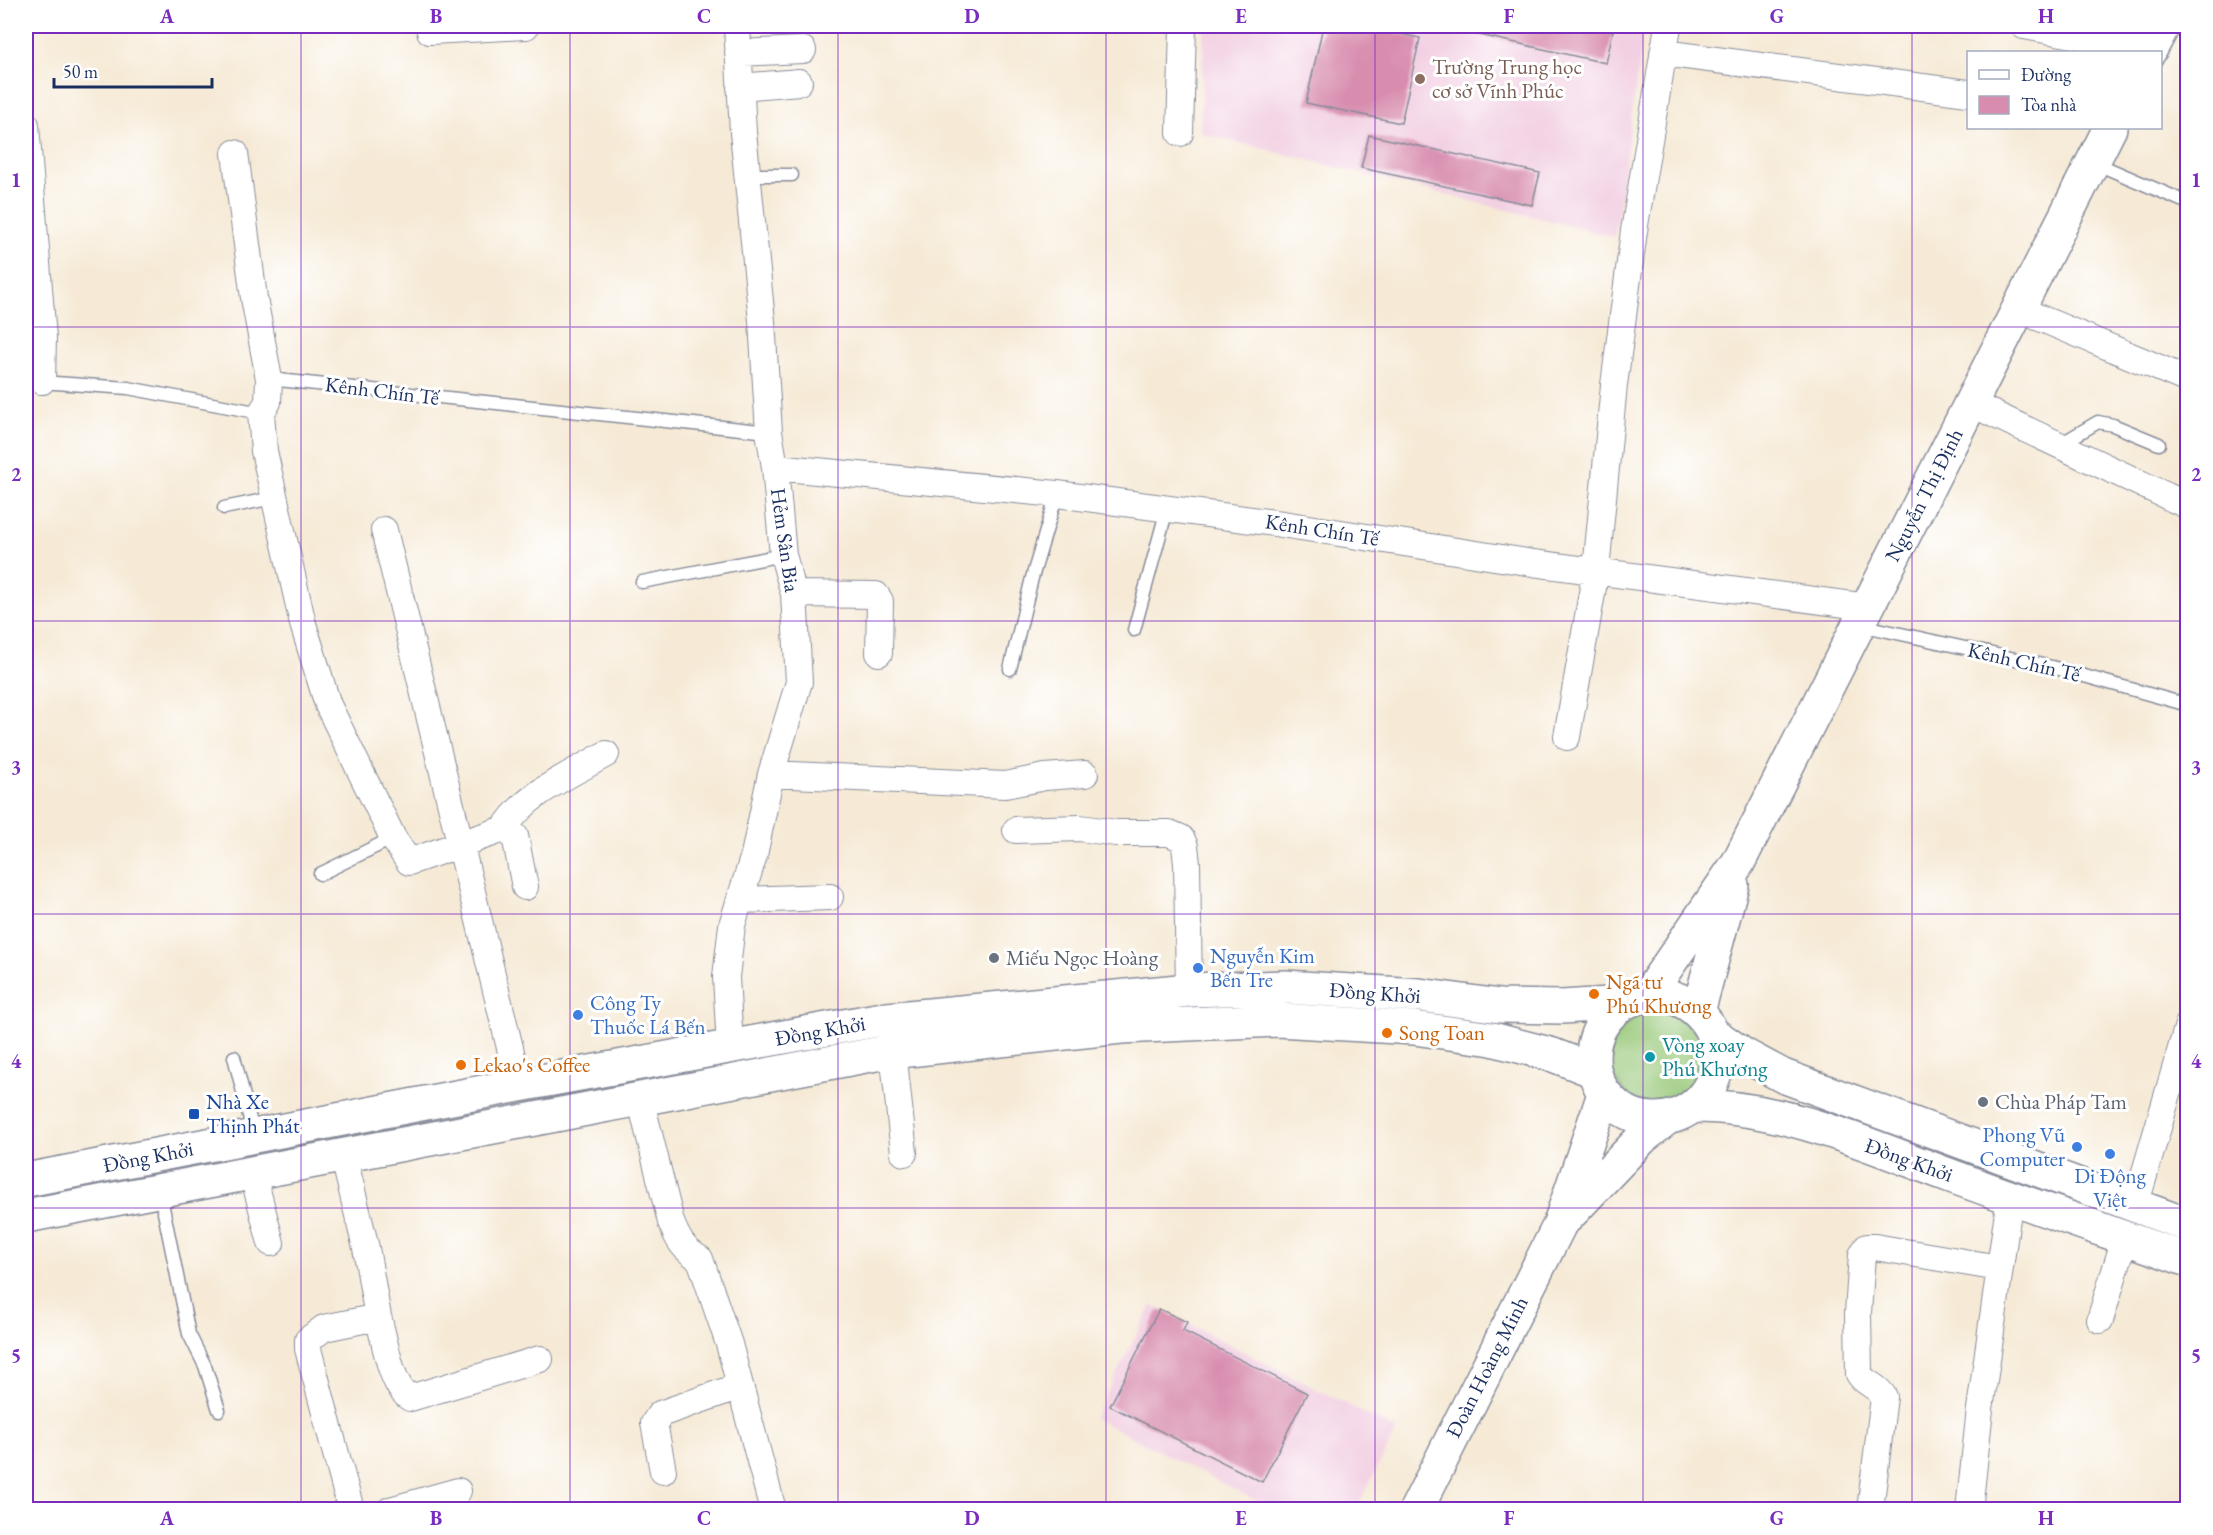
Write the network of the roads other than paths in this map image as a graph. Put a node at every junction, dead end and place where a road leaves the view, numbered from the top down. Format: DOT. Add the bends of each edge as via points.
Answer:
graph roads {
  1 [pos="526,26"];
  2 [pos="737,26"];
  3 [pos="1183,26"];
  4 [pos="1668,26"];
  5 [pos="2024,26"];
  6 [pos="430,31"];
  7 [pos="2154,42"];
  8 [pos="803,50"];
  9 [pos="738,53"];
  10 [pos="1663,53"];
  11 [pos="799,82"];
  12 [pos="740,87"];
  13 [pos="1967,93"];
  14 [pos="26,125"];
  15 [pos="2110,129"];
  16 [pos="1180,133"];
  17 [pos="235,153"];
  18 [pos="2093,162"];
  19 [pos="747,175"];
  20 [pos="792,175"];
  21 [pos="2187,203"];
  22 [pos="2018,309"];
  23 [pos="37,361"];
  24 [pos="2187,380"];
  25 [pos="267,395"];
  26 [pos="1970,402"];
  27 [pos="769,432"];
  28 [pos="2159,444"];
  29 [pos="2058,446"];
  30 [pos="775,467"];
  31 [pos="1057,494"];
  32 [pos="273,498"];
  33 [pos="2187,506"];
  34 [pos="224,508"];
  35 [pos="1167,509"];
  36 [pos="384,530"];
  37 [pos="783,555"];
  38 [pos="1596,570"];
  39 [pos="642,582"];
  40 [pos="794,594"];
  41 [pos="1863,616"];
  42 [pos="1134,630"];
  43 [pos="879,653"];
  44 [pos="1010,669"];
  45 [pos="2187,705"];
  46 [pos="1567,737"];
  47 [pos="606,754"];
  48 [pos="771,774"];
  49 [pos="1085,774"];
  50 [pos="504,829"];
  51 [pos="1016,830"];
  52 [pos="393,838"];
  53 [pos="461,842"];
  54 [pos="1738,863"];
  55 [pos="320,874"];
  56 [pos="525,887"];
  57 [pos="830,897"];
  58 [pos="740,900"];
  59 [pos="1189,990"];
  60 [pos="1419,995"];
  61 [pos="1636,999"];
  62 [pos="877,1020"];
  63 [pos="1705,1023"];
  64 [pos="2187,1025"];
  65 [pos="1414,1028"];
  66 [pos="730,1047"];
  67 [pos="887,1052"];
  68 [pos="234,1058"];
  69 [pos="1599,1083"];
  70 [pos="519,1085"];
  71 [pos="640,1098"];
  72 [pos="1680,1112"];
  73 [pos="250,1137"];
  74 [pos="904,1153"];
  75 [pos="343,1154"];
  76 [pos="252,1171"];
  77 [pos="26,1180"];
  78 [pos="159,1189"];
  79 [pos="2010,1197"];
  80 [pos="2135,1206"];
  81 [pos="26,1216"];
  82 [pos="2187,1225"];
  83 [pos="1559,1226"];
  84 [pos="2125,1238"];
  85 [pos="271,1243"];
  86 [pos="2187,1260"];
  87 [pos="1999,1268"];
  88 [pos="378,1317"];
  89 [pos="2100,1320"];
  90 [pos="540,1359"];
  91 [pos="740,1386"];
  92 [pos="219,1410"];
  93 [pos="663,1471"];
  94 [pos="458,1491"];
  95 [pos="351,1509"];
  96 [pos="390,1509"];
  97 [pos="773,1509"];
  98 [pos="1416,1509"];
  99 [pos="1870,1509"];
  100 [pos="1969,1509"];
  1 -- 6 [label="street"];
  2 -- 9 [label="street, Hẻm Sân Bia"];
  3 -- 16 [label="street"];
  4 -- 10 [label="street"];
  5 -- 7 [label="street"];
  8 -- 9 [label="street"];
  9 -- 12 [label="street, Hẻm Sân Bia"];
  10 -- 13 [label="street"];
  10 -- 38 [label="street" via="1634,231"];
  11 -- 12 [label="street"];
  12 -- 19 [label="street, Hẻm Sân Bia"];
  14 -- 23 [label="street"];
  15 -- 18 [label="main road, Nguyễn Thị Định"];
  17 -- 25 [label="street"];
  18 -- 21 [label="lane"];
  18 -- 22 [label="main road, Nguyễn Thị Định"];
  19 -- 20 [label="lane"];
  19 -- 27 [label="street, Hẻm Sân Bia"];
  22 -- 24 [label="street"];
  22 -- 26 [label="main road, Nguyễn Thị Định"];
  23 -- 25 [label="lane, Kênh Chín Tế" via="128,388"];
  25 -- 27 [label="lane, Kênh Chín Tế"];
  25 -- 32 [label="street" via="264,451"];
  26 -- 29 [label="street"];
  26 -- 41 [label="main road, Nguyễn Thị Định"];
  27 -- 30 [label="street, Hẻm Sân Bia"];
  28 -- 29 [label="lane" via="2098,422"];
  29 -- 33 [label="street"];
  30 -- 31 [label="street, Kênh Chín Tế"];
  30 -- 37 [label="street, Hẻm Sân Bia"];
  31 -- 35 [label="street, Kênh Chín Tế"];
  31 -- 44 [label="lane"];
  32 -- 34 [label="lane"];
  32 -- 52 [label="street" via="318,678"];
  35 -- 38 [label="street, Kênh Chín Tế"];
  35 -- 42 [label="lane"];
  36 -- 53 [label="street"];
  37 -- 39 [label="lane"];
  37 -- 40 [label="street, Hẻm Sân Bia"];
  38 -- 41 [label="street, Kênh Chín Tế"];
  38 -- 46 [label="street"];
  40 -- 43 [label="street" via="876,595 880,601"];
  40 -- 48 [label="street, Hẻm Sân Bia" via="799,682"];
  41 -- 45 [label="lane, Kênh Chín Tế"];
  41 -- 54 [label="main road, Nguyễn Thị Định"];
  47 -- 50 [label="street" via="528,800"];
  48 -- 49 [label="street" via="1005,785"];
  48 -- 58 [label="street, Hẻm Sân Bia"];
  50 -- 53 [label="street"];
  50 -- 56 [label="street" via="515,836"];
  51 -- 59 [label="street" via="1080,828 1169,833 1181,838 1187,864"];
  52 -- 53 [label="street" via="409,862"];
  52 -- 55 [label="lane"];
  53 -- 70 [label="street"];
  54 -- 61 [label="main road, Nguyễn Thị Định"];
  54 -- 63 [label="main road, Nguyễn Thị Định"];
  57 -- 58 [label="street"];
  58 -- 66 [label="street, Hẻm Sân Bia" via="727,953"];
  59 -- 60 [label="main road, Đồng Khởi" via="1285,987"];
  59 -- 62 [label="main road, Đồng Khởi"];
  60 -- 61 [label="main road, Đồng Khởi" via="1500,1006 1562,1007"];
  60 -- 65 [label="main road"];
  61 -- 63 [label="main road" via="1666,996 1683,1002"];
  61 -- 69 [label="main road" via="1612,1013 1599,1032 1593,1055"];
  62 -- 66 [label="main road, Đồng Khởi"];
  62 -- 67 [label="main road"];
  63 -- 72 [label="main road" via="1717,1065 1705,1094"];
  63 -- 80 [label="main road, Đồng Khởi" via="1742,1054 1783,1076"];
  64 -- 80 [label="street"];
  65 -- 67 [label="main road, Đồng Khởi" via="1278,1020 1121,1027"];
  65 -- 69 [label="main road, Đồng Khởi" via="1492,1039 1553,1055"];
  66 -- 70 [label="main road, Đồng Khởi"];
  67 -- 71 [label="main road, Đồng Khởi"];
  67 -- 74 [label="street"];
  68 -- 73 [label="lane"];
  69 -- 72 [label="main road" via="1617,1106 1632,1115 1650,1119"];
  69 -- 83 [label="main road, Đoàn Hoàng Minh"];
  70 -- 73 [label="main road, Đồng Khởi"];
  71 -- 75 [label="main road, Đồng Khởi"];
  71 -- 91 [label="street" via="671,1222 679,1242 700,1258"];
  72 -- 79 [label="main road, Đồng Khởi" via="1732,1106 1768,1112"];
  72 -- 83 [label="main road, Đoàn Hoàng Minh" via="1642,1138"];
  73 -- 76 [label="main road"];
  73 -- 77 [label="main road, Đồng Khởi"];
  75 -- 76 [label="main road, Đồng Khởi"];
  75 -- 88 [label="street"];
  76 -- 78 [label="main road, Đồng Khởi"];
  76 -- 85 [label="street"];
  78 -- 81 [label="main road, Đồng Khởi"];
  78 -- 92 [label="lane" via="189,1334 206,1366"];
  79 -- 84 [label="main road, Đồng Khởi"];
  79 -- 87 [label="street"];
  80 -- 82 [label="main road, Đồng Khởi"];
  83 -- 98 [label="main road, Đoàn Hoàng Minh"];
  84 -- 86 [label="main road, Đồng Khởi"];
  84 -- 89 [label="street"];
  87 -- 99 [label="street" via="1875,1247 1867,1247 1862,1255 1859,1374 1864,1382 1879,1388 1884,1397"];
  87 -- 100 [label="street"];
  88 -- 90 [label="street" via="396,1383 410,1398"];
  88 -- 95 [label="street" via="324,1328 308,1340"];
  91 -- 93 [label="street" via="660,1414 654,1423"];
  91 -- 97 [label="street"];
  94 -- 96 [label="street"];
}
